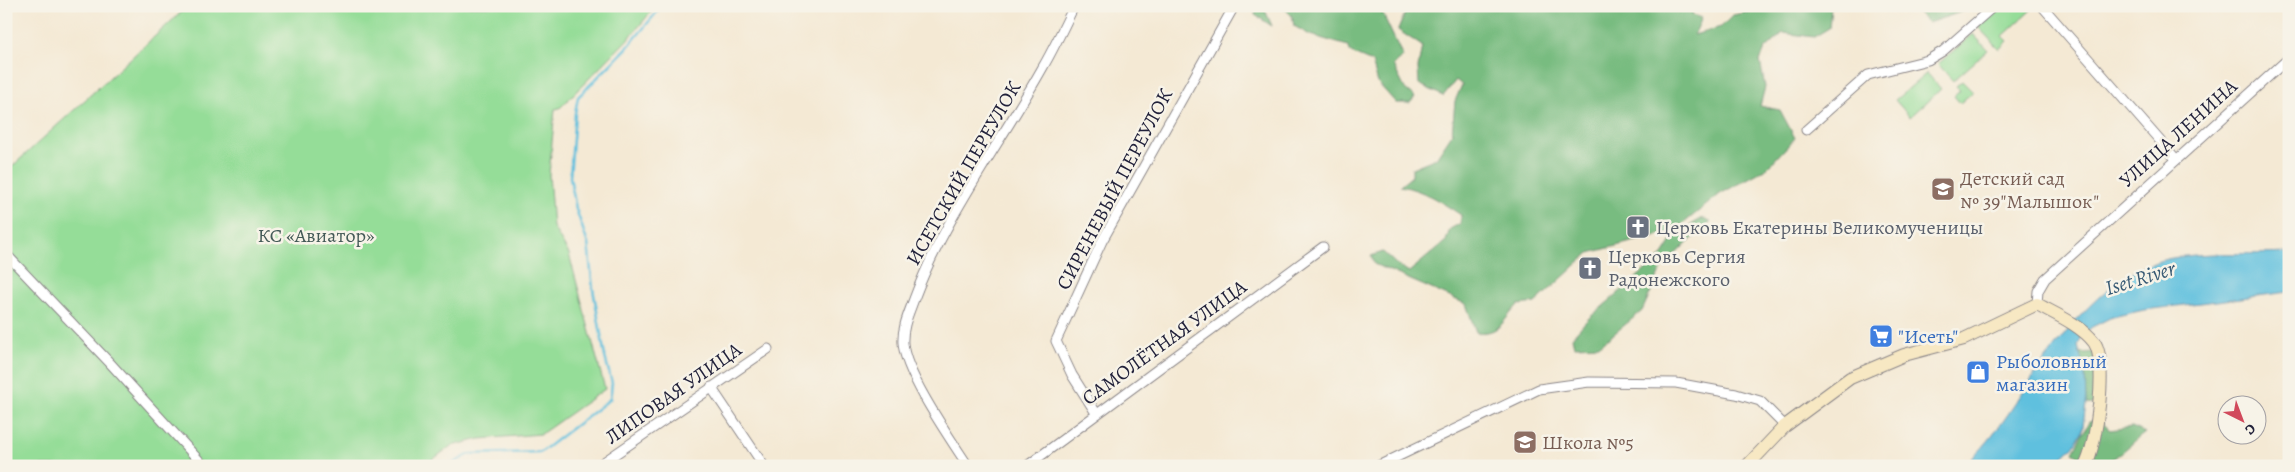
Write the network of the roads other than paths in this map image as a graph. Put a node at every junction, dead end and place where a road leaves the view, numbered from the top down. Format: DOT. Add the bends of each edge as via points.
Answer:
graph roads {
  1 [pos="1074,6"];
  2 [pos="1994,6"];
  3 [pos="2042,6"];
  4 [pos="1232,10"];
  5 [pos="2289,58"];
  6 [pos="1806,130"];
  7 [pos="2176,159"];
  8 [pos="1322,247"];
  9 [pos="6,254"];
  10 [pos="2037,304"];
  11 [pos="768,349"];
  12 [pos="711,387"];
  13 [pos="1096,413"];
  14 [pos="1785,426"];
  15 [pos="204,466"];
  16 [pos="598,466"];
  17 [pos="764,466"];
  18 [pos="968,466"];
  19 [pos="1027,466"];
  20 [pos="1378,466"];
  21 [pos="1747,466"];
  22 [pos="2085,466"];
  1 -- 18 [label="street, ИСЕТСКИЙ ПЕРЕУЛОК" via="1044,66 946,231 921,281 906,322 903,342 906,358 937,419"];
  2 -- 6 [label="street" via="1943,51 1928,60 1868,75"];
  3 -- 7 [label="street"];
  4 -- 13 [label="street, СИРЕНЕВЫЙ ПЕРЕУЛОК" via="1102,241 1056,341 1072,375"];
  5 -- 7 [label="street, УЛИЦА ЛЕНИНА"];
  7 -- 10 [label="street, УЛИЦА ЛЕНИНА" via="2045,278 2038,291"];
  8 -- 13 [label="street, САМОЛЁТНАЯ УЛИЦА"];
  9 -- 15 [label="street"];
  10 -- 14 [label="street" via="1964,339 1904,355 1850,378"];
  10 -- 22 [label="street" via="2085,334 2095,344 2101,366 2100,406"];
  11 -- 12 [label="street, ЛИПОВАЯ УЛИЦА"];
  12 -- 16 [label="street, ЛИПОВАЯ УЛИЦА"];
  12 -- 17 [label="street"];
  13 -- 19 [label="street, САМОЛЁТНАЯ УЛИЦА"];
  14 -- 20 [label="street" via="1760,402 1736,394 1676,384 1589,382 1539,390"];
  14 -- 21 [label="street"];
}
